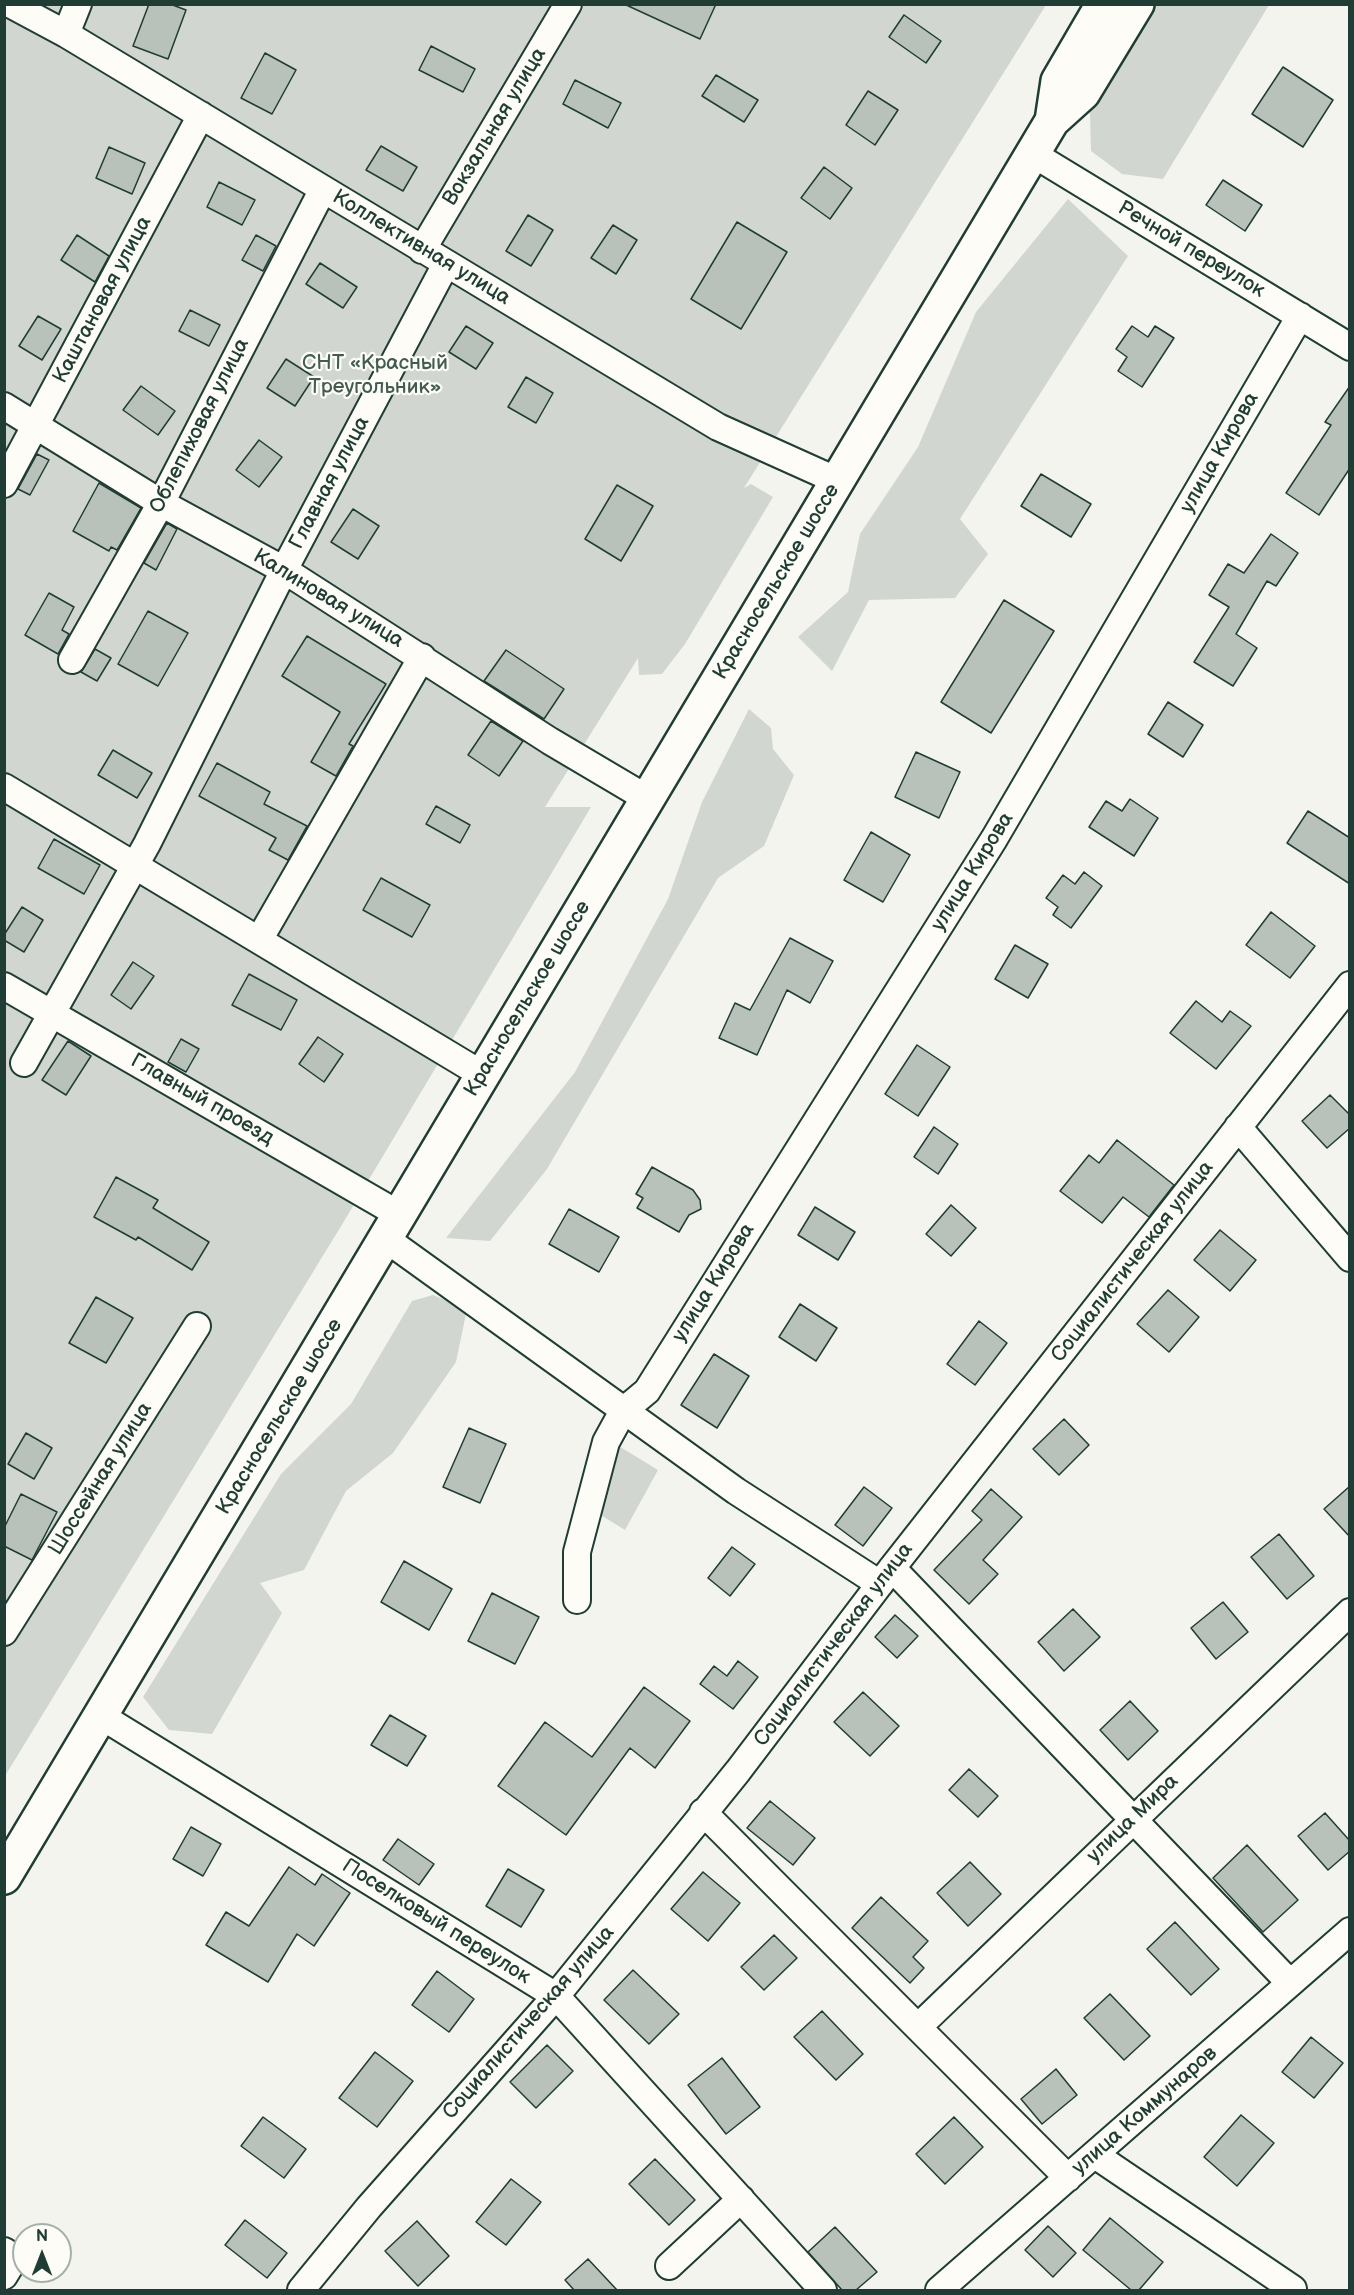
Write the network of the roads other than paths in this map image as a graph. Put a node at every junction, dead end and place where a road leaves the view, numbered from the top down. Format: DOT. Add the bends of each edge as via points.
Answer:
graph roads {
  1 [pos="10,4"];
  2 [pos="78,4"];
  3 [pos="568,4"];
  4 [pos="1103,4"];
  5 [pos="1137,4"];
  6 [pos="66,34"];
  7 [pos="201,115"];
  8 [pos="1052,121"];
  9 [pos="1033,154"];
  10 [pos="323,189"];
  11 [pos="422,249"];
  12 [pos="446,264"];
  13 [pos="1300,316"];
  14 [pos="1350,346"];
  15 [pos="4,406"];
  16 [pos="37,426"];
  17 [pos="838,481"];
  18 [pos="4,484"];
  19 [pos="161,503"];
  20 [pos="284,570"];
  21 [pos="422,657"];
  22 [pos="72,660"];
  23 [pos="4,787"];
  24 [pos="648,799"];
  25 [pos="136,865"];
  26 [pos="259,939"];
  27 [pos="1350,985"];
  28 [pos="4,986"];
  29 [pos="53,1015"];
  30 [pos="24,1063"];
  31 [pos="483,1075"];
  32 [pos="1238,1127"];
  33 [pos="393,1227"];
  34 [pos="1350,1258"];
  35 [pos="197,1326"];
  36 [pos="623,1411"];
  37 [pos="886,1576"];
  38 [pos="577,1600"];
  39 [pos="1350,1612"];
  40 [pos="4,1632"];
  41 [pos="101,1716"];
  42 [pos="703,1812"];
  43 [pos="1133,1820"];
  44 [pos="4,1877"];
  45 [pos="1350,1931"];
  46 [pos="1290,1983"];
  47 [pos="556,1996"];
  48 [pos="918,2027"];
  49 [pos="1095,2155"];
  50 [pos="1068,2178"];
  51 [pos="741,2199"];
  52 [pos="4,2251"];
  53 [pos="669,2266"];
  54 [pos="4,2276"];
  55 [pos="1293,2289"];
  56 [pos="301,2290"];
  57 [pos="823,2290"];
  58 [pos="939,2290"];
  1 -- 6 [label="street, Коллективная улица"];
  2 -- 6 [label="street"];
  3 -- 11 [label="street, Вокзальная улица"];
  4 -- 8 [label="highway, Красносельское шоссе" via="1058,81"];
  5 -- 8 [label="highway, Красносельское шоссе" via="1083,93"];
  6 -- 7 [label="street, Коллективная улица"];
  7 -- 10 [label="street, Коллективная улица"];
  7 -- 16 [label="street, Каштановая улица"];
  8 -- 9 [label="highway, Красносельское шоссе"];
  9 -- 13 [label="street, Речной переулок"];
  9 -- 17 [label="highway, Красносельское шоссе"];
  10 -- 11 [label="street, Коллективная улица"];
  10 -- 19 [label="street, Облепиховая улица"];
  11 -- 12 [label="street, Коллективная улица"];
  12 -- 17 [label="street, Коллективная улица" via="718,427"];
  12 -- 20 [label="street, Главная улица"];
  13 -- 14 [label="street, Речной переулок"];
  13 -- 36 [label="street, улица Кирова" via="994,839 647,1391"];
  15 -- 16 [label="street, Калиновая улица"];
  16 -- 18 [label="street, Каштановая улица"];
  16 -- 19 [label="street, Калиновая улица"];
  17 -- 24 [label="highway, Красносельское шоссе"];
  19 -- 20 [label="street, Калиновая улица"];
  19 -- 22 [label="street, Облепиховая улица"];
  20 -- 21 [label="street, Калиновая улица"];
  20 -- 25 [label="street, Главная улица"];
  21 -- 24 [label="street, Калиновая улица" via="550,741"];
  21 -- 26 [label="street"];
  23 -- 25 [label="street"];
  24 -- 31 [label="highway, Красносельское шоссе"];
  25 -- 26 [label="street"];
  25 -- 29 [label="street, Главная улица"];
  26 -- 31 [label="street"];
  27 -- 32 [label="street, Социалистическая улица"];
  28 -- 29 [label="street, Главный проезд"];
  29 -- 30 [label="street, Главная улица"];
  29 -- 33 [label="street, Главный проезд"];
  31 -- 33 [label="highway, Красносельское шоссе"];
  32 -- 34 [label="street"];
  32 -- 37 [label="street, Социалистическая улица"];
  33 -- 36 [label="street, Главный проезд"];
  33 -- 41 [label="highway, Красносельское шоссе"];
  35 -- 40 [label="street, Шоссейная улица"];
  36 -- 37 [label="street, Главный проезд" via="736,1491"];
  36 -- 38 [label="street" via="606,1442 577,1552"];
  37 -- 42 [label="street, Социалистическая улица"];
  37 -- 43 [label="street, Главный проезд"];
  39 -- 43 [label="street, улица Мира"];
  41 -- 44 [label="highway, Красносельское шоссе"];
  41 -- 47 [label="street, Поселковый переулок"];
  42 -- 47 [label="street, Социалистическая улица"];
  42 -- 48 [label="street"];
  43 -- 46 [label="street, Главный проезд"];
  43 -- 48 [label="street, улица Мира"];
  45 -- 46 [label="street, улица Коммунаров"];
  46 -- 49 [label="street, улица Коммунаров"];
  47 -- 51 [label="street, Поселковый переулок"];
  47 -- 56 [label="street, Социалистическая улица" via="369,2206"];
  48 -- 50 [label="street"];
  49 -- 50 [label="street, улица Коммунаров"];
  49 -- 55 [label="street"];
  50 -- 58 [label="street, улица Коммунаров"];
  51 -- 53 [label="street"];
  51 -- 57 [label="street, Поселковый переулок"];
  52 -- 54 [label="street" via="15,2258"];
}
